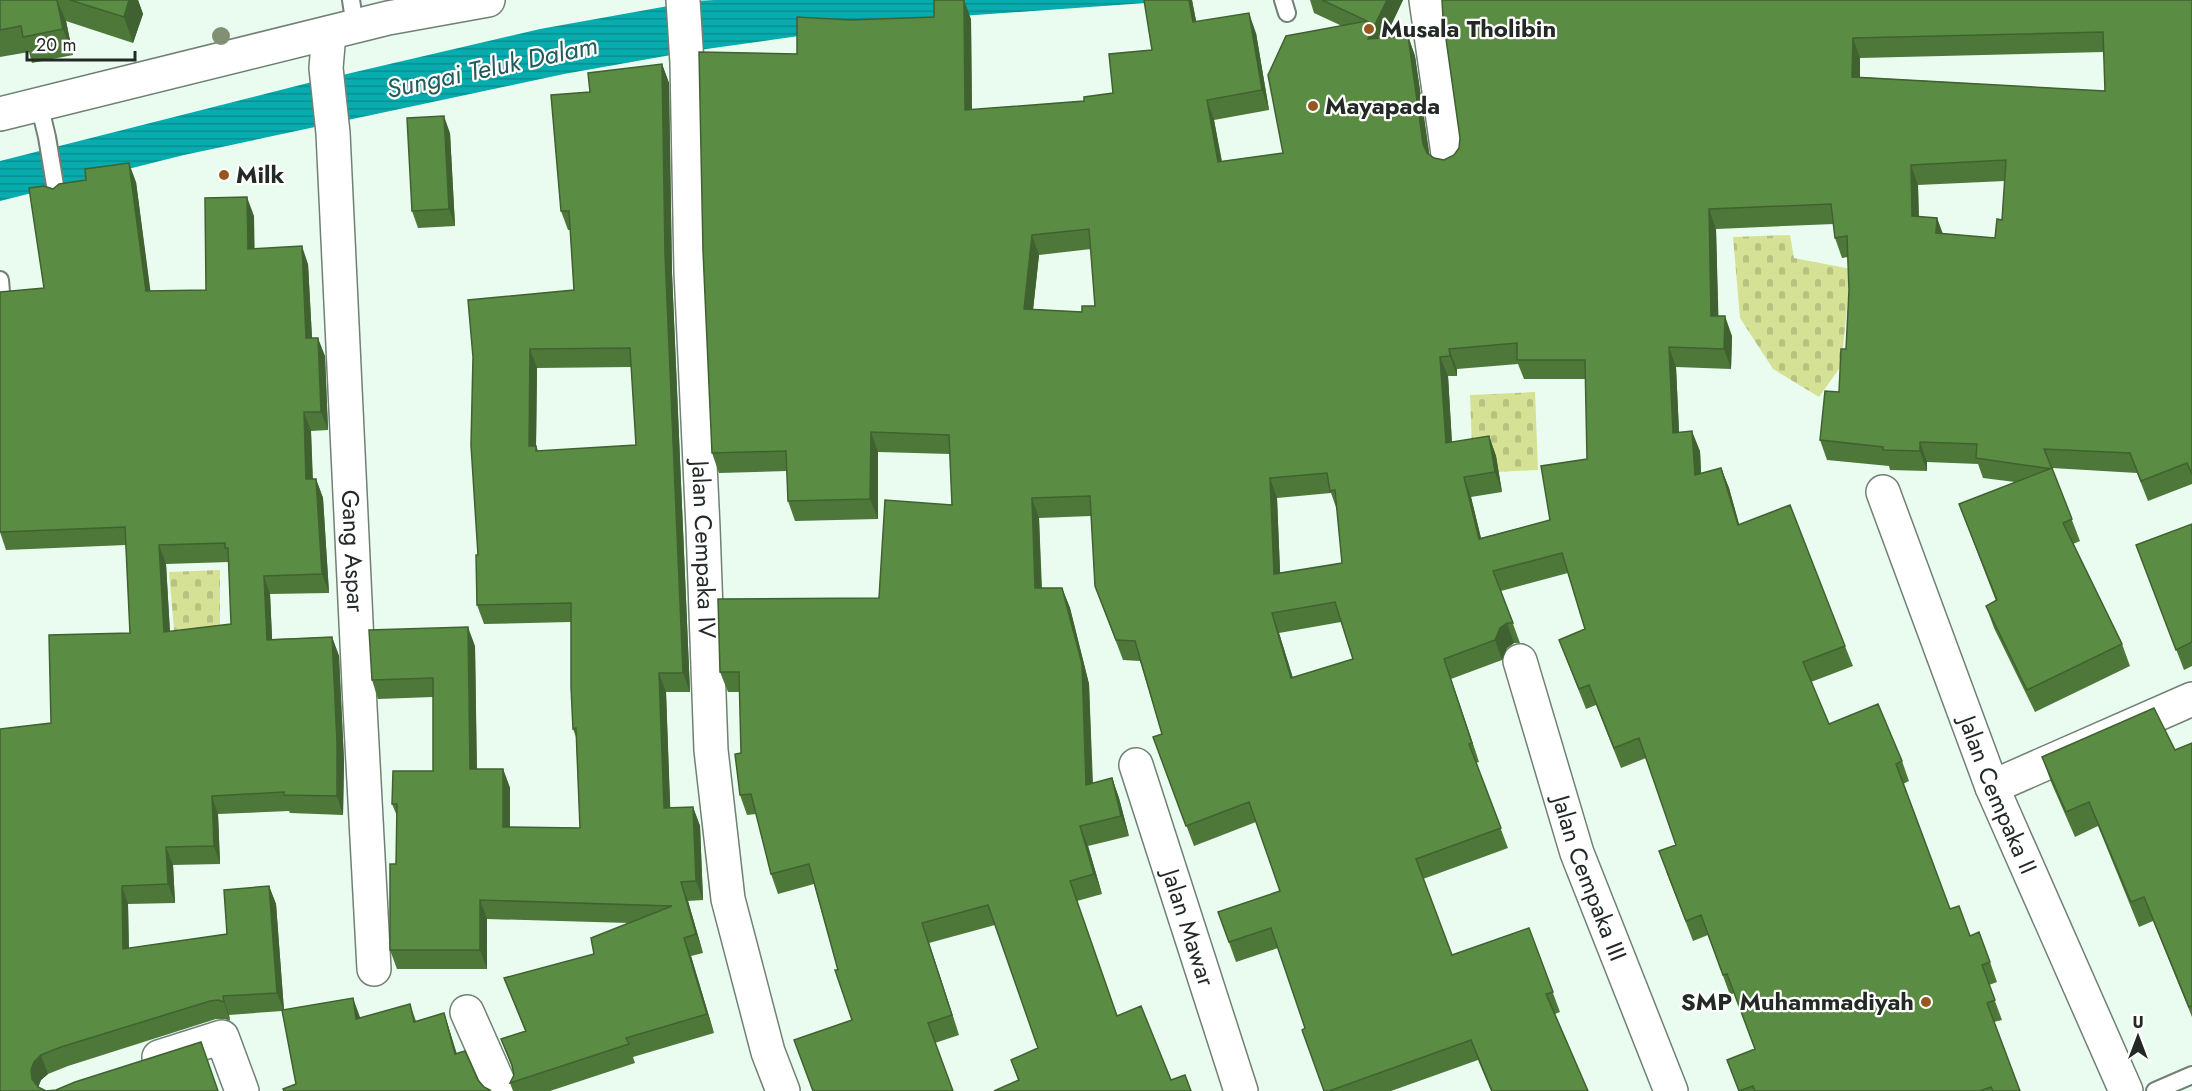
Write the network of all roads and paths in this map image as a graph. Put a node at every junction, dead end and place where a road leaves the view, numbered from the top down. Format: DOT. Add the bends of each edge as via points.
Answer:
graph roads {
  1 [pos="488,0"];
  2 [pos="683,0"];
  3 [pos="1426,0"];
  4 [pos="345,20"];
  5 [pos="39,104"];
  6 [pos="0,114"];
  7 [pos="1449,161"];
  8 [pos="57,197"];
  9 [pos="1883,492"];
  10 [pos="1520,661"];
  11 [pos="2192,699"];
  12 [pos="1136,765"];
  13 [pos="1992,787"];
  14 [pos="374,969"];
  15 [pos="467,1012"];
  16 [pos="132,1065"];
  17 [pos="2192,1076"];
  18 [pos="242,1091"];
  19 [pos="502,1091"];
  20 [pos="783,1091"];
  21 [pos="1241,1091"];
  22 [pos="1671,1091"];
  23 [pos="2127,1091"];
  24 [pos="2155,1091"];
  1 -- 4 [label="main road" via="388,18"];
  2 -- 20 [label="main road, Jalan Cempaka IV" via="711,750 728,899 768,1052"];
  3 -- 7 [label="main road"];
  4 -- 5 [label="main road"];
  4 -- 14 [label="main road, Gang Aspar" via="326,68 333,133"];
  5 -- 6 [label="main road"];
  5 -- 8 [label="lane"];
  9 -- 13 [label="main road, Jalan Cempaka II"];
  10 -- 22 [label="main road, Jalan Cempaka III" via="1577,854"];
  11 -- 13 [label="main road"];
  12 -- 21 [label="main road, Jalan Mawar"];
  13 -- 23 [label="main road, Jalan Cempaka II"];
  15 -- 19 [label="main road"];
  16 -- 18 [label="main road" via="222,1037"];
  17 -- 24 [label="lane"];
}
